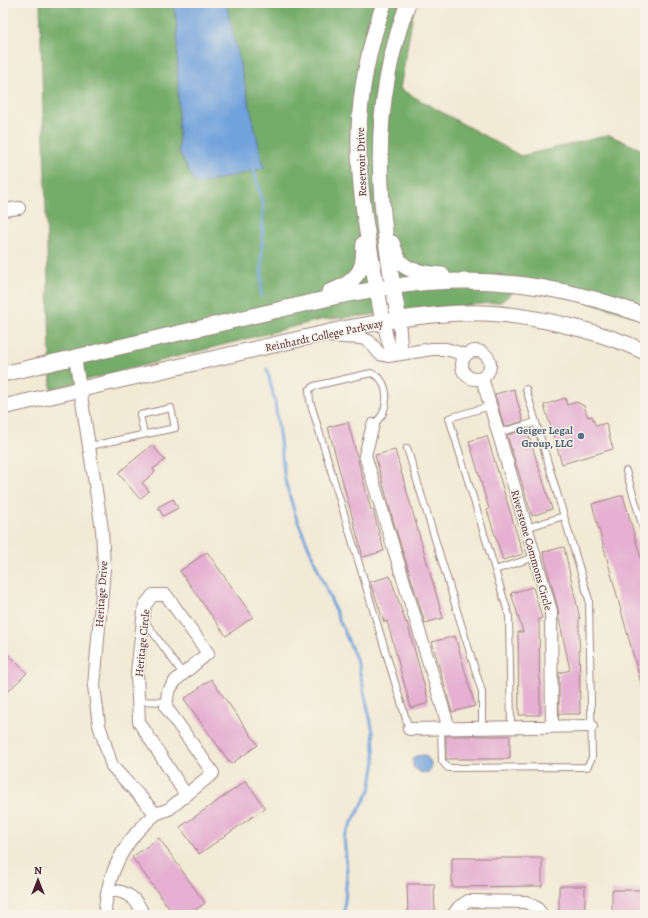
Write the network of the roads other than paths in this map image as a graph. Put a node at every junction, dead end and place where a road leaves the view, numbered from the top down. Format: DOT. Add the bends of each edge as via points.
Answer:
graph roads {
  1 [pos="384,3"];
  2 [pos="408,3"];
  3 [pos="19,208"];
  4 [pos="3,210"];
  5 [pos="384,218"];
  6 [pos="366,224"];
  7 [pos="493,282"];
  8 [pos="393,286"];
  9 [pos="377,288"];
  10 [pos="300,305"];
  11 [pos="645,316"];
  12 [pos="399,320"];
  13 [pos="383,322"];
  14 [pos="318,335"];
  15 [pos="644,352"];
  16 [pos="397,354"];
  17 [pos="466,355"];
  18 [pos="75,356"];
  19 [pos="3,374"];
  20 [pos="482,378"];
  21 [pos="81,389"];
  22 [pos="526,389"];
  23 [pos="490,406"];
  24 [pos="3,407"];
  25 [pos="536,422"];
  26 [pos="373,425"];
  27 [pos="498,433"];
  28 [pos="144,434"];
  29 [pos="90,446"];
  30 [pos="407,448"];
  31 [pos="626,471"];
  32 [pos="564,516"];
  33 [pos="526,528"];
  34 [pos="645,534"];
  35 [pos="535,557"];
  36 [pos="495,570"];
  37 [pos="143,619"];
  38 [pos="182,674"];
  39 [pos="138,701"];
  40 [pos="167,702"];
  41 [pos="552,726"];
  42 [pos="591,726"];
  43 [pos="511,727"];
  44 [pos="445,728"];
  45 [pos="482,728"];
  46 [pos="409,729"];
  47 [pos="186,795"];
  48 [pos="156,814"];
  49 [pos="108,890"];
  50 [pos="105,915"];
  51 [pos="143,915"];
  52 [pos="453,915"];
  53 [pos="542,915"];
  1 -- 6 [label="street, Reservoir Drive" via="368,58 360,112 359,159"];
  2 -- 5 [label="street, Reservoir Drive" via="390,59 383,100 380,157"];
  3 -- 4 [label="street"];
  5 -- 7 [label="street" via="399,260 408,268 422,273"];
  5 -- 8 [label="street, Reservoir Drive"];
  6 -- 9 [label="street, Reservoir Drive"];
  6 -- 10 [label="street" via="362,265 354,279 341,288"];
  7 -- 8 [label="street" via="434,282"];
  7 -- 11 [label="street" via="570,293"];
  8 -- 9 [label="street"];
  8 -- 12 [label="street, Reservoir Drive"];
  9 -- 10 [label="street"];
  9 -- 13 [label="street, Reservoir Drive"];
  10 -- 18 [label="street"];
  12 -- 13 [label="street, Reinhardt College Parkway"];
  12 -- 15 [label="street, Reinhardt College Parkway" via="465,313 496,314 555,323 613,339"];
  12 -- 16 [label="street" via="401,344"];
  13 -- 14 [label="street, Reinhardt College Parkway"];
  13 -- 16 [label="street" via="388,345"];
  14 -- 16 [label="street" via="361,338 368,341 380,354"];
  14 -- 21 [label="street, Reinhardt College Parkway"];
  16 -- 17 [label="street" via="446,349"];
  17 -- 20 [label="street" via="462,361 464,373 475,379"];
  17 -- 20 [label="street" via="477,350 488,356 490,369"];
  18 -- 19 [label="street"];
  18 -- 21 [label="street, Heritage Drive"];
  20 -- 23 [label="street, Riverstone Commons Circle"];
  21 -- 24 [label="street, Reinhardt College Parkway"];
  21 -- 29 [label="street, Heritage Drive"];
  22 -- 25 [label="lane"];
  23 -- 27 [label="street, Riverstone Commons Circle"];
  23 -- 36 [label="lane" via="449,418"];
  25 -- 27 [label="lane"];
  25 -- 32 [label="lane"];
  26 -- 44 [label="street" via="365,455"];
  26 -- 46 [label="lane" via="382,415 386,400 384,383 376,374 321,384 309,390 315,419"];
  27 -- 33 [label="street, Riverstone Commons Circle"];
  28 -- 28 [label="lane" via="175,428 171,408 140,415"];
  28 -- 29 [label="lane"];
  29 -- 48 [label="street, Heritage Drive" via="102,529 104,568 94,686 100,725 112,766"];
  30 -- 45 [label="lane" via="482,692"];
  31 -- 34 [label="lane"];
  32 -- 33 [label="lane"];
  32 -- 42 [label="lane" via="590,600"];
  33 -- 35 [label="street, Riverstone Commons Circle"];
  35 -- 36 [label="lane"];
  35 -- 41 [label="street, Riverstone Commons Circle" via="551,611"];
  36 -- 43 [label="lane" via="509,616"];
  37 -- 38 [label="lane"];
  37 -- 38 [label="street, Heritage Circle" via="145,606 153,595 166,595 208,653"];
  37 -- 39 [label="street, Heritage Circle" via="137,673"];
  38 -- 40 [label="street, Heritage Circle" via="168,692"];
  39 -- 40 [label="lane"];
  39 -- 47 [label="street, Heritage Circle" via="139,722"];
  40 -- 47 [label="street" via="166,707 213,773"];
  41 -- 42 [label="street"];
  41 -- 43 [label="street"];
  42 -- 44 [label="lane" via="592,758 586,767 448,768 442,762"];
  43 -- 45 [label="street"];
  44 -- 45 [label="street"];
  44 -- 46 [label="street"];
  47 -- 48 [label="street" via="169,809"];
  48 -- 49 [label="street" via="123,850 111,876"];
  49 -- 50 [label="street"];
  49 -- 51 [label="street" via="121,891 132,897"];
  52 -- 53 [label="street" via="468,901 476,901 526,902 537,908"];
}
